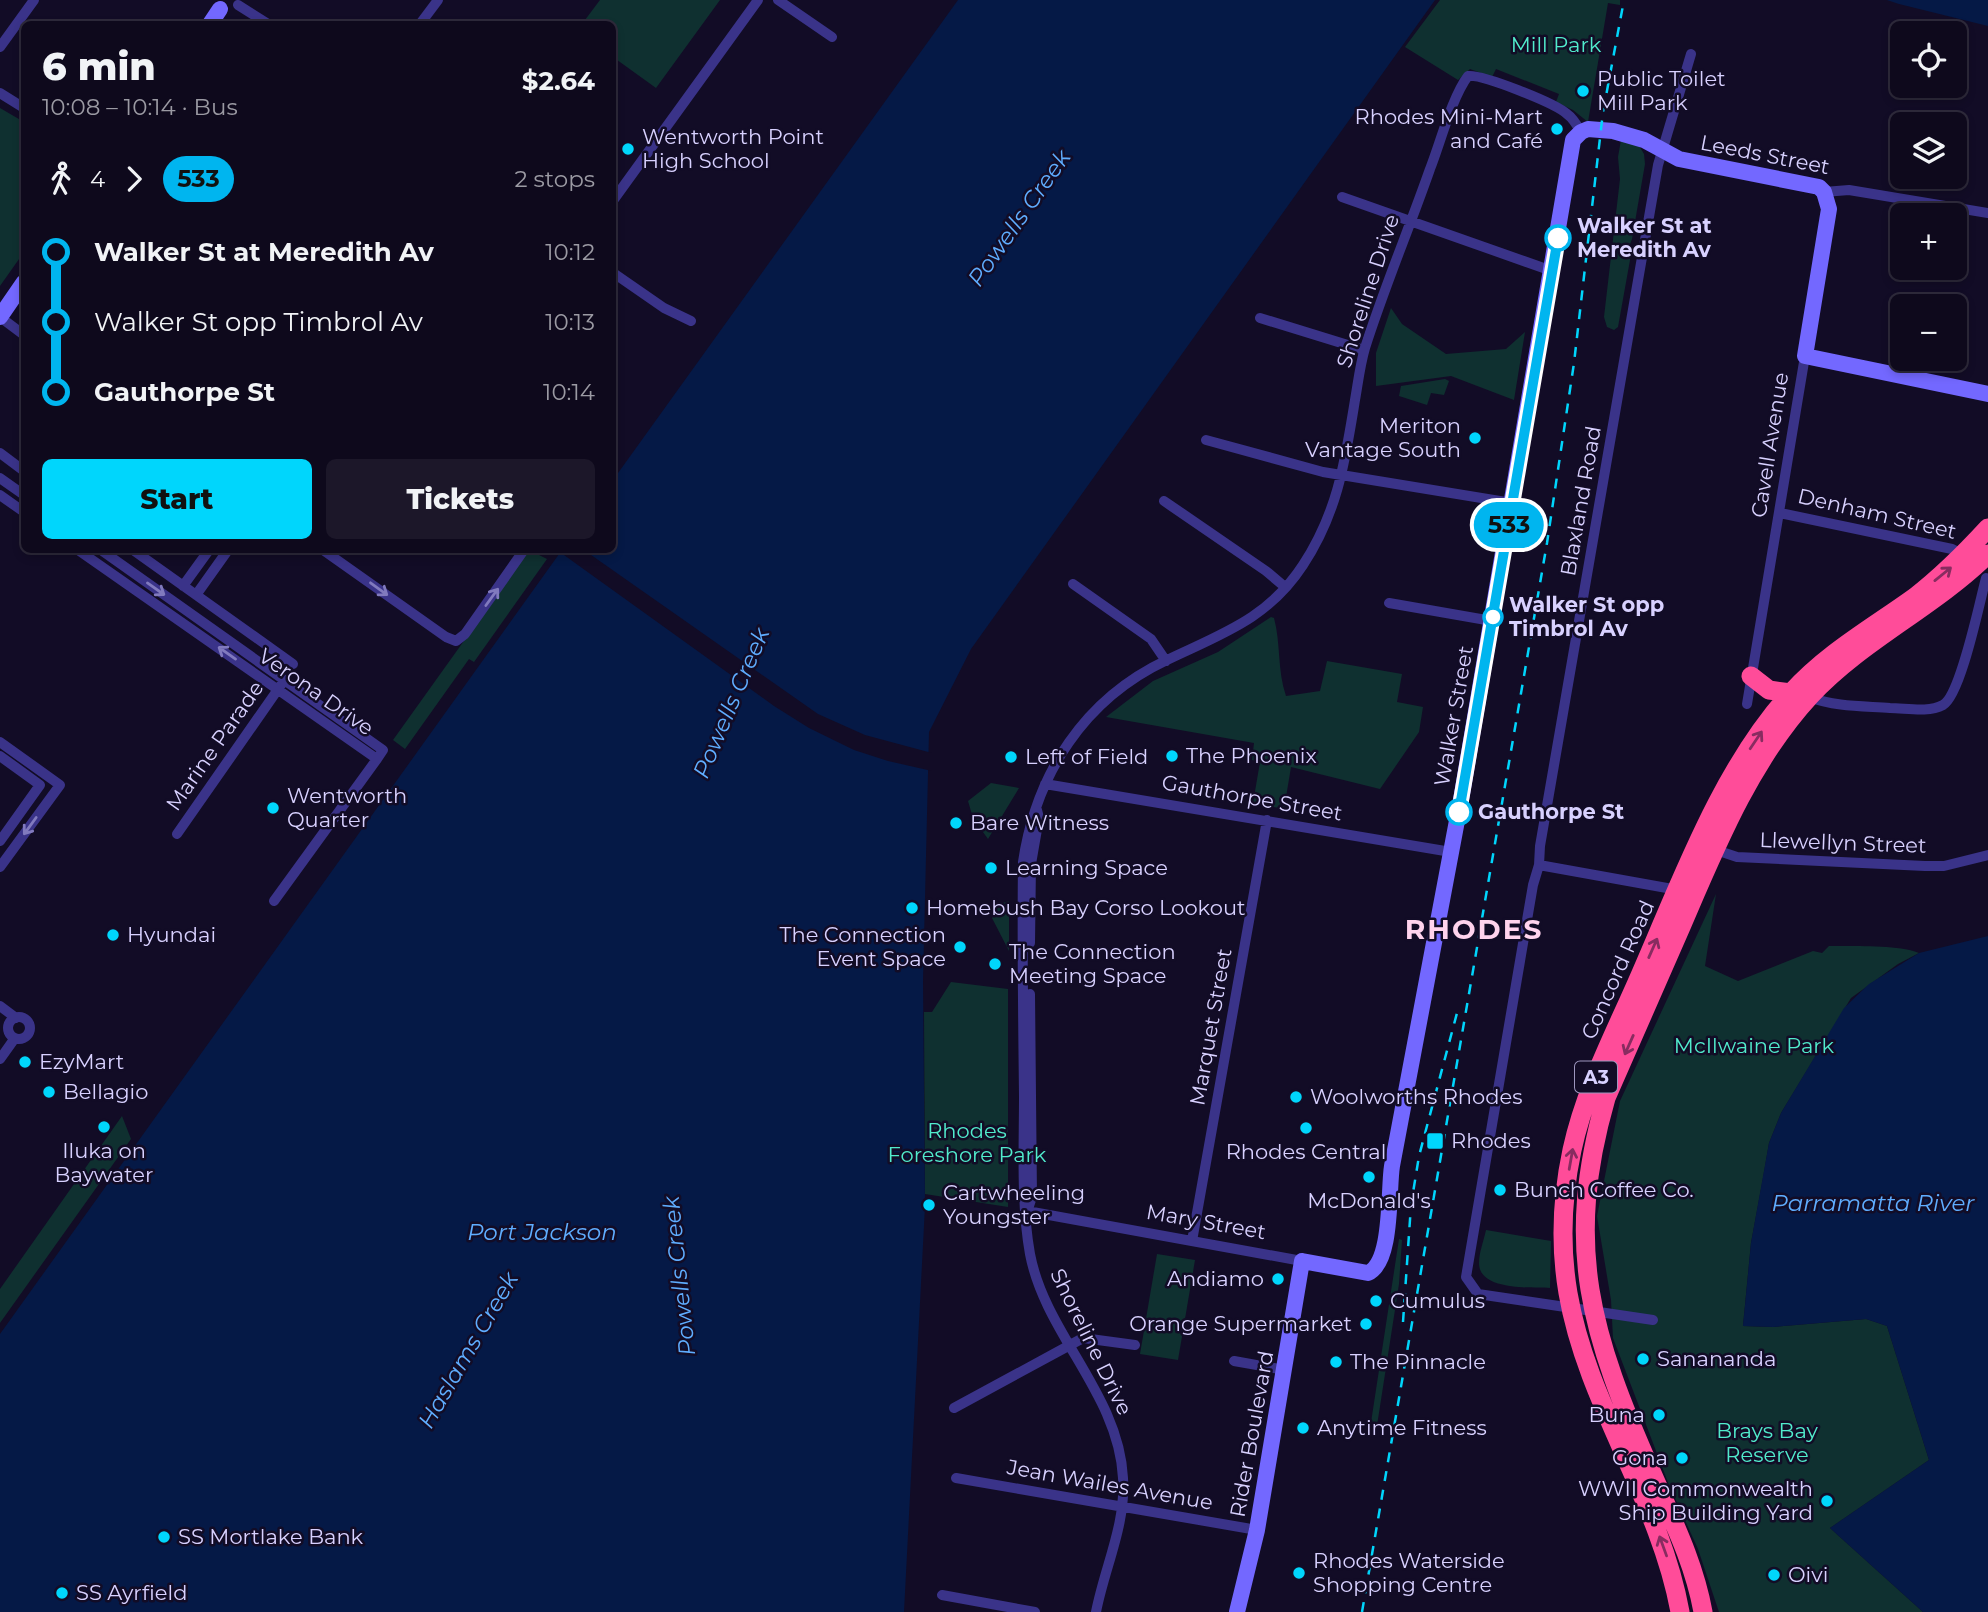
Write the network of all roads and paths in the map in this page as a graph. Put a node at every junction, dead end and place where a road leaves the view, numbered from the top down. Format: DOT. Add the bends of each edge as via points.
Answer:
graph roads {
  1 [pos="34,0"];
  2 [pos="438,0"];
  3 [pos="758,0"];
  4 [pos="778,0"];
  5 [pos="238,3"];
  6 [pos="218,4"];
  7 [pos="210,21"];
  8 [pos="264,21"];
  9 [pos="422,21"];
  10 [pos="831,37"];
  11 [pos="0,47"];
  12 [pos="1691,54"];
  13 [pos="0,93"];
  14 [pos="21,106"];
  15 [pos="1581,132"];
  16 [pos="1662,150"];
  17 [pos="1824,192"];
  18 [pos="616,196"];
  19 [pos="1342,197"];
  20 [pos="1988,213"];
  21 [pos="1411,221"];
  22 [pos="1552,271"];
  23 [pos="616,275"];
  24 [pos="21,286"];
  25 [pos="0,317"];
  26 [pos="1260,318"];
  27 [pos="691,321"];
  28 [pos="21,333"];
  29 [pos="1364,350"];
  30 [pos="1805,355"];
  31 [pos="1988,394"];
  32 [pos="1206,440"];
  33 [pos="0,453"];
  34 [pos="21,469"];
  35 [pos="1342,476"];
  36 [pos="0,478"];
  37 [pos="21,493"];
  38 [pos="0,495"];
  39 [pos="1164,501"];
  40 [pos="1513,503"];
  41 [pos="21,510"];
  42 [pos="1780,513"];
  43 [pos="1988,528"];
  44 [pos="82,553"];
  45 [pos="105,553"];
  46 [pos="137,553"];
  47 [pos="207,553"];
  48 [pos="226,553"];
  49 [pos="327,553"];
  50 [pos="522,553"];
  51 [pos="1964,555"];
  52 [pos="1986,556"];
  53 [pos="1986,578"];
  54 [pos="1073,584"];
  55 [pos="183,586"];
  56 [pos="1285,587"];
  57 [pos="196,596"];
  58 [pos="1389,603"];
  59 [pos="180,606"];
  60 [pos="173,616"];
  61 [pos="1492,621"];
  62 [pos="1166,660"];
  63 [pos="293,664"];
  64 [pos="1751,676"];
  65 [pos="282,684"];
  66 [pos="1800,695"];
  67 [pos="1747,704"];
  68 [pos="0,742"];
  69 [pos="0,756"];
  70 [pos="1045,784"];
  71 [pos="40,785"];
  72 [pos="60,785"];
  73 [pos="1267,820"];
  74 [pos="177,834"];
  75 [pos="0,841"];
  76 [pos="1707,847"];
  77 [pos="1451,852"];
  78 [pos="1988,855"];
  79 [pos="1539,865"];
  80 [pos="0,867"];
  81 [pos="1678,890"];
  82 [pos="274,901"];
  83 [pos="0,1006"];
  84 [pos="9,1019"];
  85 [pos="15,1038"];
  86 [pos="0,1059"];
  87 [pos="1027,1211"];
  88 [pos="1192,1241"];
  89 [pos="1302,1261"];
  90 [pos="1376,1269"];
  91 [pos="1571,1309"];
  92 [pos="1592,1311"];
  93 [pos="1653,1320"];
  94 [pos="1070,1344"];
  95 [pos="1135,1345"];
  96 [pos="1234,1361"];
  97 [pos="1285,1370"];
  98 [pos="954,1408"];
  99 [pos="956,1478"];
  100 [pos="1123,1507"];
  101 [pos="1257,1530"];
  102 [pos="942,1595"];
  103 [pos="1035,1612"];
  104 [pos="1096,1612"];
  105 [pos="1237,1612"];
  106 [pos="1680,1612"];
  107 [pos="1703,1612"];
  1 -- 11 [label="street"];
  2 -- 9 [label="street"];
  3 -- 18 [label="street"];
  4 -- 10 [label="street"];
  5 -- 6 [label="street" via="228,12"];
  5 -- 8 [label="street"];
  6 -- 7 [label="street"];
  12 -- 16 [label="street, Blaxland Road"];
  13 -- 14 [label="street"];
  15 -- 16 [label="street" via="1593,128 1613,131"];
  15 -- 21 [label="street, Shoreline Drive" via="1569,115 1556,107 1486,78 1468,76"];
  15 -- 22 [label="street, Walker Street" via="1570,151"];
  16 -- 17 [label="street, Leeds Street" via="1679,159 1810,184"];
  16 -- 79 [label="street, Blaxland Road"];
  17 -- 20 [label="street, Leeds Street" via="1849,190"];
  17 -- 30 [label="street, Cavell Avenue" via="1828,214"];
  19 -- 21 [label="street"];
  21 -- 22 [label="street"];
  21 -- 29 [label="street, Shoreline Drive"];
  22 -- 40 [label="street, Walker Street"];
  23 -- 27 [label="street" via="663,308"];
  24 -- 25 [label="street"];
  25 -- 28 [label="street"];
  26 -- 29 [label="street"];
  29 -- 35 [label="street, Shoreline Drive"];
  30 -- 31 [label="street"];
  30 -- 42 [label="street, Cavell Avenue"];
  32 -- 35 [label="street"];
  33 -- 34 [label="street"];
  35 -- 40 [label="street"];
  35 -- 56 [label="street, Shoreline Drive" via="1322,533"];
  36 -- 37 [label="street"];
  38 -- 41 [label="street"];
  39 -- 56 [label="street"];
  40 -- 61 [label="street, Walker Street"];
  42 -- 51 [label="street, Denham Street"];
  42 -- 64 [label="street, Cavell Avenue"];
  43 -- 51 [label="highway, Concord Road / A3"];
  44 -- 60 [label="street, Verona Drive"];
  45 -- 59 [label="street, Verona Drive, one-way"];
  46 -- 55 [label="street, Verona Drive"];
  47 -- 55 [label="street"];
  48 -- 57 [label="street"];
  49 -- 50 [label="street, one-way" via="456,641"];
  66 -- 51 [label="highway, Concord Road / A3, one-way" via="1853,638 1914,597"];
  52 -- 53 [label="highway"];
  52 -- 66 [label="highway, Concord Road / A3" via="1942,595"];
  53 -- 66 [label="street" via="1959,679 1951,699 1943,705 1922,709 1838,705"];
  54 -- 62 [label="street" via="1151,639"];
  55 -- 57 [label="street, Verona Drive"];
  56 -- 62 [label="street, Shoreline Drive" via="1230,632"];
  57 -- 63 [label="street, Verona Drive"];
  58 -- 61 [label="street"];
  59 -- 60 [label="street"];
  59 -- 65 [label="street, Verona Drive"];
  65 -- 60 [label="street, Verona Drive, one-way"];
  61 -- 77 [label="street, Walker Street"];
  62 -- 70 [label="street, Shoreline Drive" via="1131,680 1087,718"];
  64 -- 66 [label="highway" via="1769,690"];
  64 -- 67 [label="street, Cavell Avenue"];
  65 -- 74 [label="street, Marine Parade"];
  65 -- 82 [label="street, Verona Drive" via="383,750"];
  66 -- 76 [label="highway, Concord Road / A3"];
  68 -- 72 [label="street"];
  69 -- 71 [label="street"];
  70 -- 73 [label="street, Gauthorpe Street"];
  70 -- 87 [label="street, Shoreline Drive" via="1037,808 1031,864 1032,1197"];
  71 -- 72 [label="street"];
  71 -- 75 [label="street"];
  72 -- 80 [label="street, one-way"];
  73 -- 77 [label="street, Gauthorpe Street"];
  73 -- 88 [label="street, Marquet Street"];
  76 -- 78 [label="street, Llewellyn Street" via="1737,857 1925,866"];
  76 -- 81 [label="highway, Concord Road / A3"];
  76 -- 92 [label="highway, Concord Road / A3, one-way" via="1595,1135 1584,1212"];
  77 -- 90 [label="street, Walker Street" via="1391,1173 1383,1251"];
  79 -- 81 [label="street"];
  79 -- 91 [label="street, Blaxland Road" via="1466,1277 1478,1294"];
  91 -- 81 [label="highway, Concord Road / A3, one-way" via="1563,1221 1580,1118"];
  83 -- 84 [label="street"];
  84 -- 85 [label="street" via="10,1034"];
  84 -- 85 [label="street" via="26,1020 30,1029 26,1037"];
  85 -- 86 [label="street"];
  87 -- 88 [label="street, Mary Street"];
  87 -- 94 [label="street, Shoreline Drive" via="1036,1278"];
  88 -- 89 [label="street, Mary Street"];
  89 -- 90 [label="street, Mary Street" via="1366,1273"];
  89 -- 97 [label="street, Rider Boulevard"];
  91 -- 92 [label="street"];
  106 -- 91 [label="highway, Concord Road / A3, one-way" via="1666,1554 1589,1370"];
  92 -- 93 [label="street"];
  92 -- 107 [label="highway, Concord Road / A3" via="1618,1390 1691,1562"];
  94 -- 95 [label="street" via="1086,1338"];
  94 -- 98 [label="street"];
  94 -- 100 [label="street, Shoreline Drive" via="1114,1436 1123,1475"];
  96 -- 97 [label="street"];
  97 -- 101 [label="street, Rider Boulevard"];
  99 -- 100 [label="street, Jean Wailes Avenue"];
  100 -- 101 [label="street, Jean Wailes Avenue"];
  100 -- 104 [label="street, Shoreline Drive"];
  101 -- 105 [label="street, Rider Boulevard"];
  102 -- 103 [label="street"];
}
